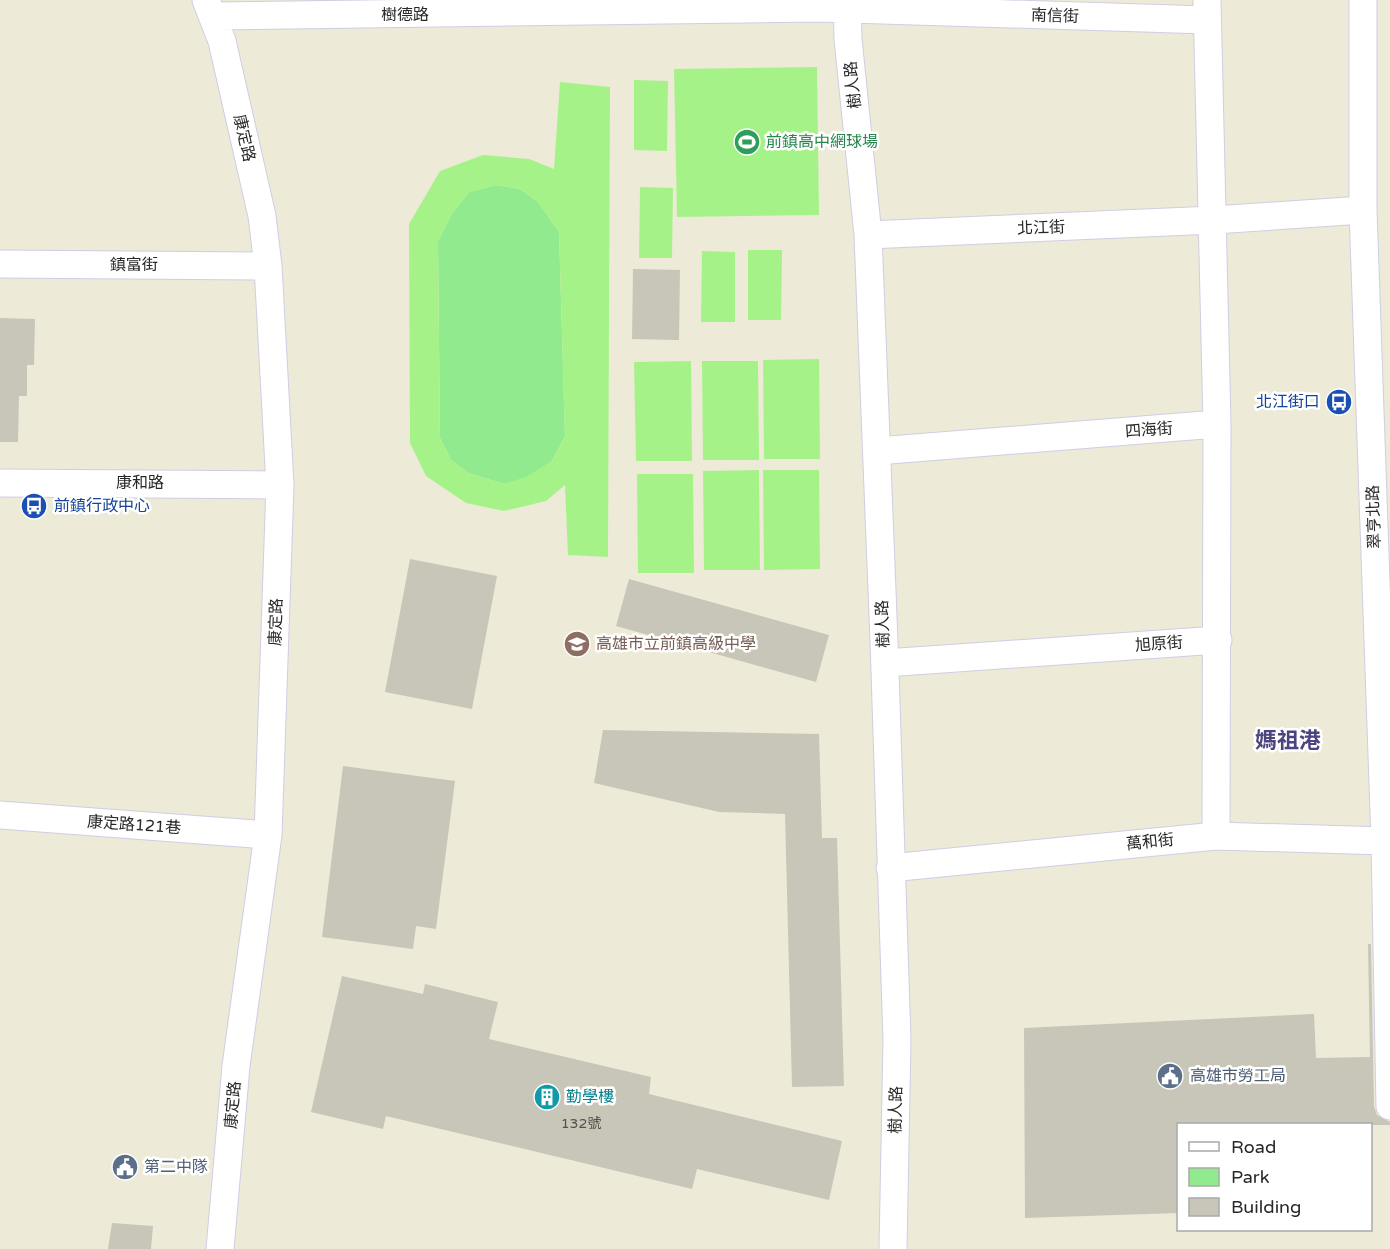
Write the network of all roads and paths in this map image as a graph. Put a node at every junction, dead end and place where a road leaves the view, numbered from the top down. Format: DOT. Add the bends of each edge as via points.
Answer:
graph roads {
  1 [pos="1364,0"];
  2 [pos="847,5"];
  3 [pos="327,7"];
  4 [pos="223,8"];
  5 [pos="392,8"];
  6 [pos="1207,10"];
  7 [pos="1363,210"];
  8 [pos="1214,220"];
  9 [pos="867,235"];
  10 [pos="0,264"];
  11 [pos="268,266"];
  12 [pos="1217,424"];
  13 [pos="877,451"];
  14 [pos="0,483"];
  15 [pos="280,484"];
  16 [pos="1218,640"];
  17 [pos="885,663"];
  18 [pos="0,815"];
  19 [pos="268,835"];
  20 [pos="1216,836"];
  21 [pos="1385,841"];
  22 [pos="890,868"];
  23 [pos="1390,1106"];
  24 [pos="220,1249"];
  25 [pos="893,1249"];
  1 -- 7 [label="street, 翠亨北路"];
  2 -- 5 [label="street, 樹德路"];
  2 -- 6 [label="street, 南信街"];
  2 -- 9 [label="street, 樹人路"];
  3 -- 4 [label="street, 樹德路"];
  3 -- 5 [label="street, 樹德路"];
  4 -- 11 [label="street, 康定路" via="222,41 262,216"];
  6 -- 8 [label="street"];
  7 -- 8 [label="street, 北江街"];
  7 -- 21 [label="street, 翠亨北路"];
  8 -- 9 [label="street, 北江街"];
  8 -- 12 [label="street"];
  9 -- 13 [label="street, 樹人路"];
  10 -- 11 [label="street, 鎮富街"];
  11 -- 15 [label="street, 康定路"];
  12 -- 13 [label="street, 四海街"];
  12 -- 16 [label="street"];
  13 -- 17 [label="street, 樹人路"];
  14 -- 15 [label="street, 康和路"];
  15 -- 19 [label="street, 康定路"];
  16 -- 17 [label="street, 旭原街"];
  16 -- 20 [label="street"];
  17 -- 22 [label="street, 樹人路"];
  18 -- 19 [label="street, 康定路121巷"];
  19 -- 24 [label="street, 康定路" via="236,1066"];
  20 -- 21 [label="street, 萬和街"];
  20 -- 22 [label="street, 萬和街"];
  21 -- 23 [label="street, 翠亨北路"];
  22 -- 25 [label="street, 樹人路" via="897,1040"];
}
